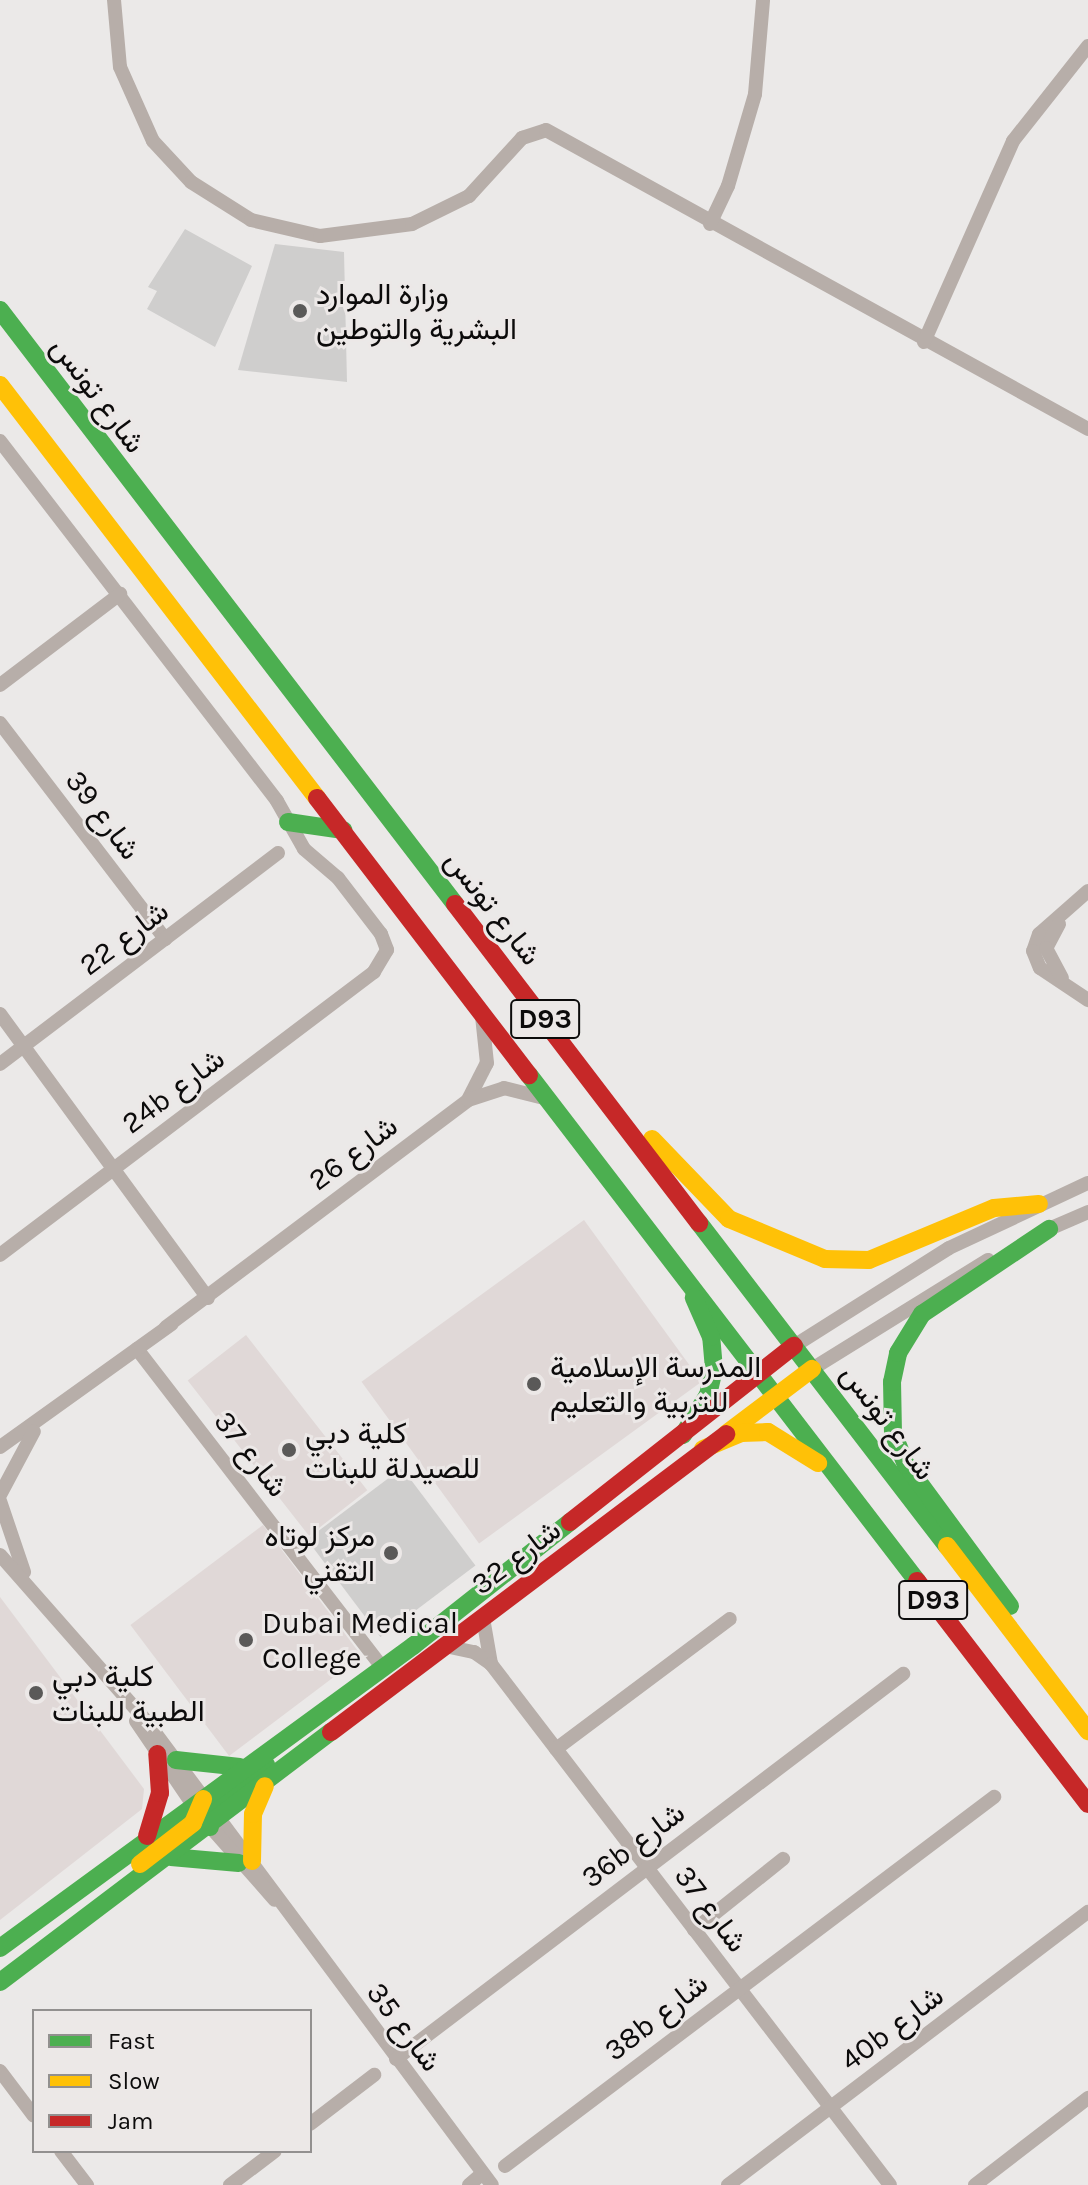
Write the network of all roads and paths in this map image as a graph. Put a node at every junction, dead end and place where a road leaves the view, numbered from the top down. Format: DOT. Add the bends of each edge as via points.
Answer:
graph roads {
  1 [pos="114,0"];
  2 [pos="763,0"];
  3 [pos="1088,46"];
  4 [pos="706,222"];
  5 [pos="0,310"];
  6 [pos="920,340"];
  7 [pos="0,385"];
  8 [pos="1088,429"];
  9 [pos="0,441"];
  10 [pos="120,594"];
  11 [pos="0,685"];
  12 [pos="0,723"];
  13 [pos="288,822"];
  14 [pos="308,827"];
  15 [pos="343,830"];
  16 [pos="304,849"];
  17 [pos="278,853"];
  18 [pos="1088,892"];
  19 [pos="165,939"];
  20 [pos="1088,1000"];
  21 [pos="480,1008"];
  22 [pos="0,1014"];
  23 [pos="24,1046"];
  24 [pos="0,1064"];
  25 [pos="468,1100"];
  26 [pos="553,1101"];
  27 [pos="624,1120"];
  28 [pos="115,1168"];
  29 [pos="1088,1183"];
  30 [pos="1039,1204"];
  31 [pos="1088,1212"];
  32 [pos="1049,1229"];
  33 [pos="0,1255"];
  34 [pos="681,1269"];
  35 [pos="210,1293"];
  36 [pos="794,1346"];
  37 [pos="137,1349"];
  38 [pos="812,1369"];
  39 [pos="761,1372"];
  40 [pos="778,1394"];
  41 [pos="47,1416"];
  42 [pos="683,1435"];
  43 [pos="0,1447"];
  44 [pos="703,1449"];
  45 [pos="0,1494"];
  46 [pos="852,1494"];
  47 [pos="0,1502"];
  48 [pos="0,1555"];
  49 [pos="30,1583"];
  50 [pos="483,1618"];
  51 [pos="730,1619"];
  52 [pos="445,1646"];
  53 [pos="491,1664"];
  54 [pos="383,1668"];
  55 [pos="903,1674"];
  56 [pos="1052,1683"];
  57 [pos="338,1700"];
  58 [pos="132,1710"];
  59 [pos="1088,1731"];
  60 [pos="556,1749"];
  61 [pos="157,1754"];
  62 [pos="176,1760"];
  63 [pos="243,1766"];
  64 [pos="268,1781"];
  65 [pos="994,1797"];
  66 [pos="1088,1804"];
  67 [pos="206,1811"];
  68 [pos="147,1836"];
  69 [pos="171,1857"];
  70 [pos="783,1859"];
  71 [pos="246,1862"];
  72 [pos="646,1867"];
  73 [pos="102,1907"];
  74 [pos="1088,1912"];
  75 [pos="694,1930"];
  76 [pos="0,1948"];
  77 [pos="0,1982"];
  78 [pos="738,1987"];
  79 [pos="396,2059"];
  80 [pos="0,2071"];
  81 [pos="374,2075"];
  82 [pos="1088,2098"];
  83 [pos="830,2107"];
  84 [pos="32,2113"];
  85 [pos="312,2122"];
  86 [pos="63,2153"];
  87 [pos="272,2153"];
  88 [pos="505,2166"];
  89 [pos="489,2182"];
  90 [pos="87,2185"];
  91 [pos="230,2185"];
  92 [pos="469,2185"];
  93 [pos="728,2185"];
  94 [pos="890,2185"];
  95 [pos="975,2185"];
  1 -- 4 [label="street" via="120,67 153,141 191,182 251,220 320,236 390,231 460,202 515,153 522,138 540,130"];
  2 -- 4 [label="street" via="755,94 730,176"];
  3 -- 6 [label="street" via="1013,141"];
  4 -- 6 [label="street"];
  5 -- 27 [label="main road, شارع تونس / D93" via="228,615"];
  6 -- 8 [label="street"];
  7 -- 15 [label="main road, D93"];
  9 -- 10 [label="street"];
  10 -- 11 [label="street"];
  10 -- 13 [label="street"];
  12 -- 19 [label="street, شارع 39"];
  13 -- 14 [label="main road"];
  13 -- 16 [label="street"];
  14 -- 15 [label="main road"];
  14 -- 16 [label="street"];
  15 -- 21 [label="main road, D93"];
  16 -- 28 [label="street, 24b شارع" via="338,878 384,939 386,955 378,968"];
  17 -- 19 [label="street, شارع 22"];
  18 -- 20 [label="street" via="1047,941 1049,961"];
  19 -- 23 [label="street, شارع 22"];
  21 -- 25 [label="street, شارع 26" via="487,1063"];
  21 -- 26 [label="main road, D93"];
  22 -- 23 [label="street"];
  23 -- 24 [label="street, شارع 22"];
  23 -- 28 [label="street"];
  25 -- 26 [label="street, شارع 26" via="504,1088"];
  25 -- 35 [label="street, شارع 26"];
  26 -- 34 [label="main road, D93"];
  27 -- 30 [label="main road" via="653,1140 729,1219 825,1259 869,1260 994,1208"];
  27 -- 36 [label="main road, شارع تونس / D93"];
  28 -- 33 [label="street, 24b شارع"];
  28 -- 35 [label="street"];
  29 -- 30 [label="street, شارع 32"];
  30 -- 36 [label="street, شارع 32" via="905,1273"];
  31 -- 32 [label="street, شارع 32"];
  32 -- 38 [label="street, شارع 32" via="921,1298"];
  32 -- 56 [label="main road" via="922,1314 898,1353 890,1399 893,1433 906,1465 1019,1618"];
  34 -- 39 [label="main road, D93"];
  34 -- 42 [label="main road" via="714,1353 708,1395"];
  35 -- 37 [label="street, شارع 26"];
  36 -- 38 [label="main road, شارع تونس / D93"];
  36 -- 39 [label="main road, شارع 32"];
  37 -- 41 [label="street, شارع 26"];
  37 -- 54 [label="street, شارع 37"];
  38 -- 40 [label="main road, شارع 32"];
  38 -- 56 [label="main road, شارع تونس / D93"];
  39 -- 40 [label="main road, D93"];
  39 -- 42 [label="main road, شارع 32"];
  40 -- 44 [label="main road, شارع 32"];
  40 -- 46 [label="main road, D93"];
  41 -- 43 [label="street, شارع 26"];
  41 -- 45 [label="street, شارع 26" via="14,1460"];
  42 -- 54 [label="main road, شارع 32"];
  44 -- 46 [label="main road" via="741,1433 780,1435"];
  44 -- 50 [label="main road, شارع 32"];
  45 -- 47 [label="street"];
  46 -- 66 [label="main road, D93"];
  47 -- 49 [label="street, شارع 35"];
  48 -- 49 [label="street, شارع 35"];
  49 -- 58 [label="street, شارع 35"];
  50 -- 52 [label="main road, شارع 32"];
  50 -- 53 [label="street, شارع 37"];
  51 -- 60 [label="street"];
  52 -- 53 [label="street, شارع 37" via="474,1652"];
  52 -- 64 [label="main road, شارع 32"];
  53 -- 60 [label="street, شارع 37"];
  54 -- 57 [label="main road, شارع 32"];
  55 -- 72 [label="street, 36b شارع"];
  56 -- 59 [label="main road, شارع تونس / D93"];
  57 -- 63 [label="main road, شارع 32"];
  57 -- 67 [label="main road" via="326,1720"];
  58 -- 61 [label="street, شارع 35"];
  58 -- 62 [label="street, شارع 35"];
  60 -- 72 [label="street, شارع 37"];
  61 -- 67 [label="street, شارع 35"];
  61 -- 68 [label="main road" via="160,1793"];
  62 -- 63 [label="main road" via="206,1768"];
  62 -- 67 [label="street, شارع 35"];
  63 -- 67 [label="main road, شارع 32"];
  64 -- 67 [label="main road, شارع 32"];
  64 -- 71 [label="main road" via="253,1814"];
  65 -- 78 [label="street, 38b شارع"];
  67 -- 68 [label="main road, شارع 32"];
  67 -- 69 [label="main road, شارع 32"];
  67 -- 71 [label="street, شارع 35"];
  67 -- 73 [label="main road" via="113,1885"];
  68 -- 76 [label="main road, شارع 32"];
  69 -- 71 [label="main road"];
  69 -- 73 [label="main road, شارع 32"];
  70 -- 75 [label="street"];
  71 -- 79 [label="street, شارع 35"];
  72 -- 75 [label="street, شارع 37"];
  72 -- 79 [label="street, 36b شارع"];
  73 -- 77 [label="main road, شارع 32"];
  74 -- 83 [label="street, 40b شارع"];
  75 -- 78 [label="street, شارع 37"];
  78 -- 83 [label="street, شارع 37"];
  78 -- 88 [label="street, 38b شارع"];
  79 -- 89 [label="street, شارع 35"];
  80 -- 84 [label="street"];
  81 -- 85 [label="street"];
  82 -- 95 [label="street"];
  83 -- 93 [label="street, 40b شارع"];
  83 -- 94 [label="street, شارع 37"];
  86 -- 90 [label="street"];
  87 -- 91 [label="street"];
  89 -- 92 [label="street"];
}
